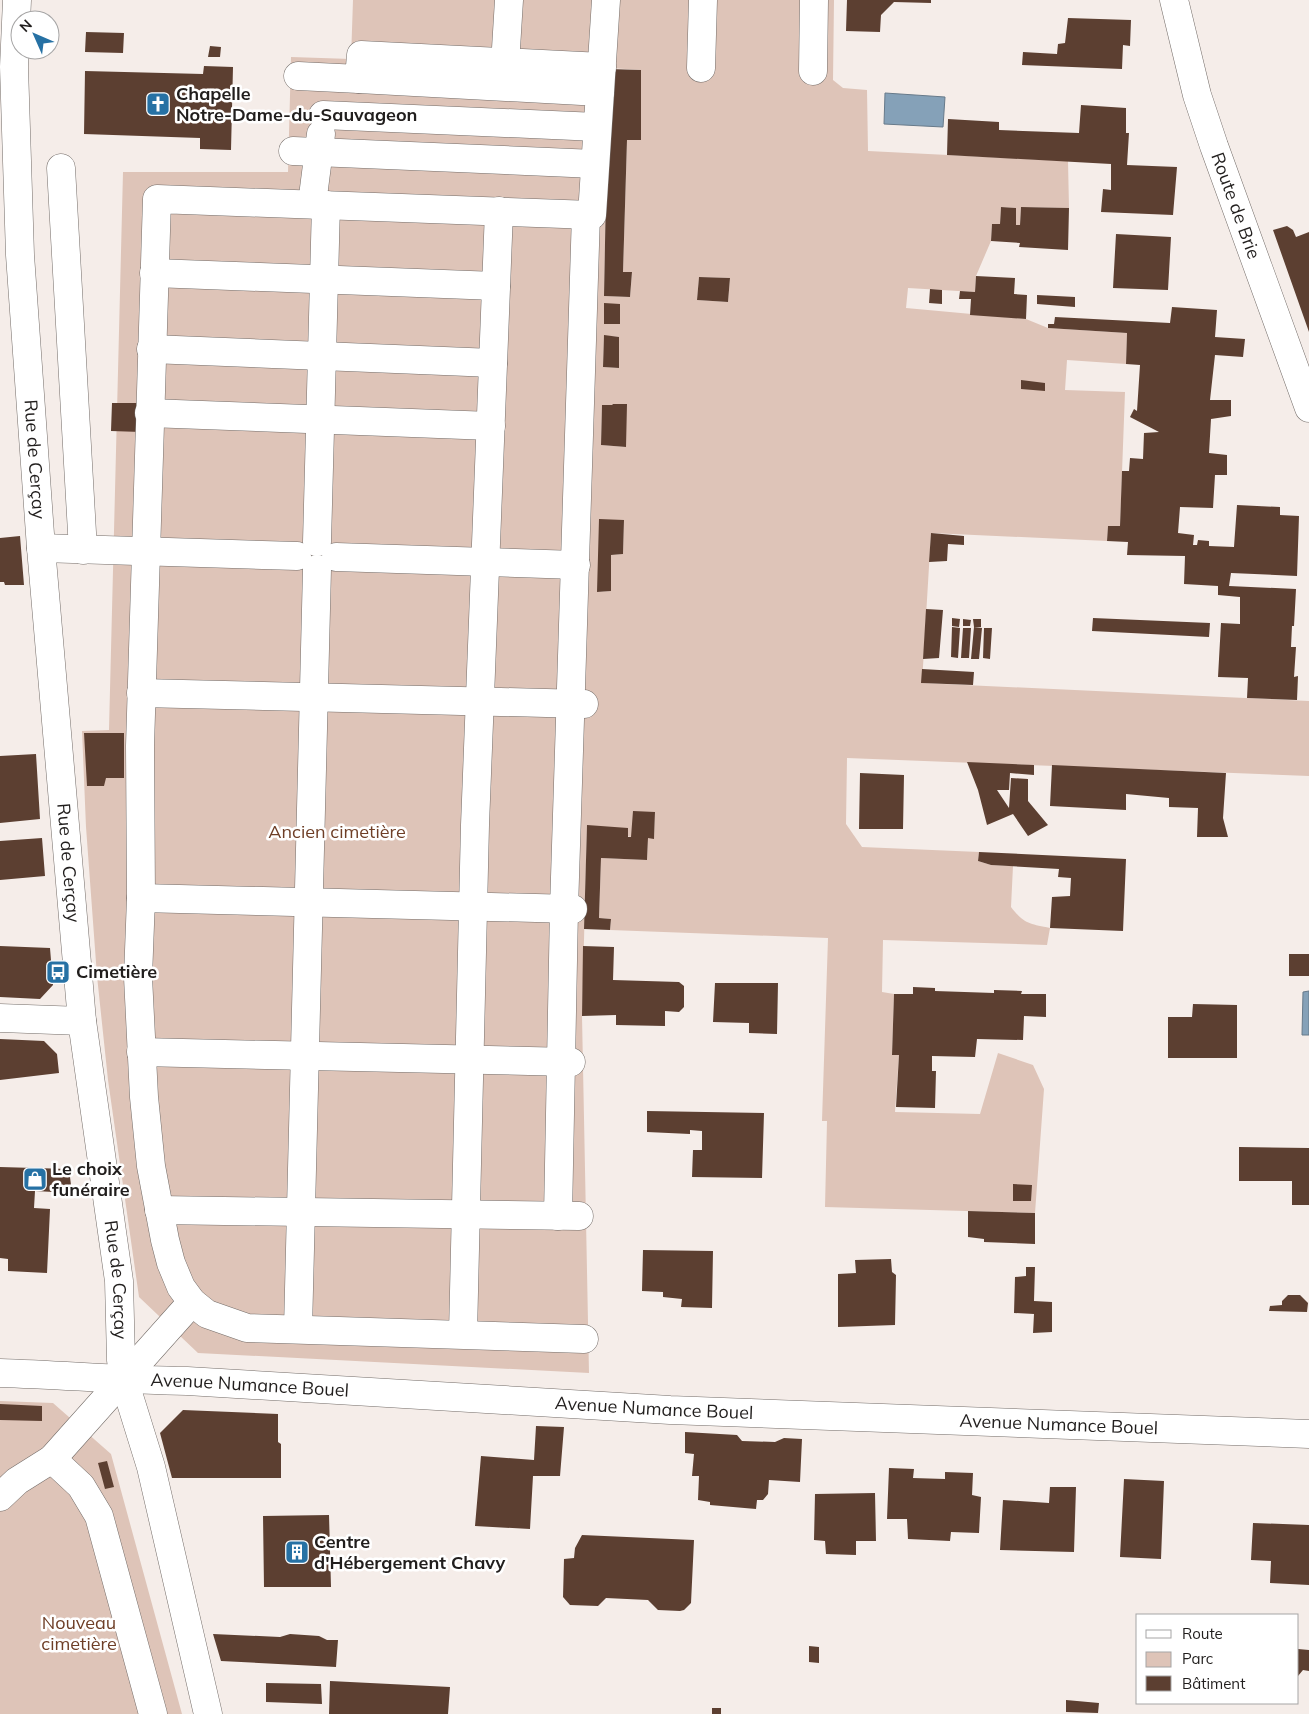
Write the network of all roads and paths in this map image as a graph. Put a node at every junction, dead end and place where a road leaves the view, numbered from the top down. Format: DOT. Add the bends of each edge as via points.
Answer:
graph roads {
  1 [pos="18,0"];
  2 [pos="509,0"];
  3 [pos="606,0"];
  4 [pos="702,0"];
  5 [pos="814,0"];
  6 [pos="1174,0"];
  7 [pos="7,65"];
  8 [pos="701,68"];
  9 [pos="812,72"];
  10 [pos="504,75"];
  11 [pos="298,76"];
  12 [pos="327,78"];
  13 [pos="601,80"];
  14 [pos="323,115"];
  15 [pos="502,123"];
  16 [pos="598,127"];
  17 [pos="306,151"];
  18 [pos="499,160"];
  19 [pos="595,164"];
  20 [pos="62,168"];
  21 [pos="319,205"];
  22 [pos="499,211"];
  23 [pos="586,214"];
  24 [pos="10,255"];
  25 [pos="154,273"];
  26 [pos="324,279"];
  27 [pos="496,286"];
  28 [pos="151,349"];
  29 [pos="322,356"];
  30 [pos="493,363"];
  31 [pos="1309,408"];
  32 [pos="150,413"];
  33 [pos="320,419"];
  34 [pos="491,426"];
  35 [pos="41,548"];
  36 [pos="83,550"];
  37 [pos="145,551"];
  38 [pos="317,556"];
  39 [pos="486,562"];
  40 [pos="576,564"];
  41 [pos="141,693"];
  42 [pos="314,697"];
  43 [pos="481,701"];
  44 [pos="578,704"];
  45 [pos="141,898"];
  46 [pos="308,902"];
  47 [pos="473,906"];
  48 [pos="568,909"];
  49 [pos="0,1018"];
  50 [pos="82,1021"];
  51 [pos="141,1052"];
  52 [pos="304,1056"];
  53 [pos="469,1060"];
  54 [pos="565,1062"];
  55 [pos="159,1210"];
  56 [pos="301,1212"];
  57 [pos="466,1214"];
  58 [pos="192,1302"];
  59 [pos="298,1329"];
  60 [pos="463,1334"];
  61 [pos="584,1339"];
  62 [pos="0,1373"];
  63 [pos="124,1380"];
  64 [pos="1309,1434"];
  65 [pos="52,1459"];
  66 [pos="0,1497"];
  67 [pos="153,1714"];
  68 [pos="208,1714"];
  1 -- 7 [label="street, Rue de Cerçay"];
  2 -- 10 [label="street"];
  3 -- 13 [label="street"];
  4 -- 8 [label="street"];
  5 -- 9 [label="street"];
  6 -- 31 [label="street, Route de Brie" via="1197,95"];
  7 -- 24 [label="street, Rue de Cerçay"];
  10 -- 12 [label="street" via="360,80"];
  10 -- 13 [label="street"];
  10 -- 15 [label="street"];
  11 -- 12 [label="street"];
  12 -- 14 [label="street"];
  13 -- 16 [label="street"];
  14 -- 15 [label="street"];
  14 -- 17 [label="street"];
  15 -- 16 [label="street"];
  15 -- 18 [label="street"];
  16 -- 19 [label="street"];
  17 -- 18 [label="street"];
  17 -- 21 [label="street"];
  18 -- 19 [label="street"];
  19 -- 23 [label="street" via="592,215"];
  20 -- 36 [label="street"];
  21 -- 22 [label="street"];
  21 -- 25 [label="street" via="157,199"];
  21 -- 26 [label="street"];
  22 -- 23 [label="street"];
  22 -- 27 [label="street"];
  23 -- 40 [label="street"];
  24 -- 35 [label="street, Rue de Cerçay"];
  25 -- 26 [label="street"];
  25 -- 28 [label="street"];
  26 -- 27 [label="street"];
  26 -- 29 [label="street"];
  27 -- 30 [label="street"];
  28 -- 29 [label="street"];
  28 -- 32 [label="street"];
  29 -- 30 [label="street"];
  29 -- 33 [label="street"];
  30 -- 34 [label="street"];
  32 -- 33 [label="street"];
  32 -- 37 [label="street"];
  33 -- 34 [label="street"];
  33 -- 38 [label="street"];
  34 -- 39 [label="street"];
  35 -- 36 [label="street"];
  35 -- 50 [label="street, Rue de Cerçay"];
  36 -- 37 [label="street"];
  37 -- 38 [label="street"];
  37 -- 41 [label="street"];
  38 -- 39 [label="street"];
  38 -- 42 [label="street"];
  39 -- 40 [label="street"];
  39 -- 43 [label="street"];
  40 -- 44 [label="street"];
  41 -- 42 [label="street"];
  41 -- 45 [label="street"];
  42 -- 43 [label="street"];
  42 -- 46 [label="street"];
  43 -- 44 [label="street"];
  43 -- 47 [label="street"];
  44 -- 48 [label="street"];
  45 -- 46 [label="street"];
  45 -- 51 [label="street" via="138,977"];
  46 -- 47 [label="street"];
  46 -- 52 [label="street"];
  47 -- 48 [label="street"];
  47 -- 53 [label="street"];
  48 -- 54 [label="street"];
  49 -- 50 [label="street"];
  50 -- 63 [label="street, Rue de Cerçay" via="119,1281"];
  51 -- 52 [label="street"];
  51 -- 55 [label="street" via="149,1150"];
  52 -- 53 [label="street"];
  52 -- 56 [label="street"];
  53 -- 54 [label="street"];
  53 -- 57 [label="street"];
  54 -- 57 [label="street" via="568,1216"];
  55 -- 56 [label="street"];
  55 -- 58 [label="street" via="170,1263"];
  56 -- 57 [label="street"];
  56 -- 59 [label="street"];
  57 -- 60 [label="street"];
  58 -- 59 [label="street" via="207,1314 247,1328"];
  58 -- 63 [label="street"];
  59 -- 60 [label="street"];
  60 -- 61 [label="street"];
  62 -- 63 [label="street, Avenue Numance Bouel"];
  63 -- 64 [label="street, Avenue Numance Bouel" via="670,1410"];
  63 -- 65 [label="street"];
  63 -- 68 [label="street, Rue de Cerçay" via="151,1467"];
  65 -- 66 [label="street" via="17,1481"];
  65 -- 67 [label="street" via="81,1486 99,1516"];
}
